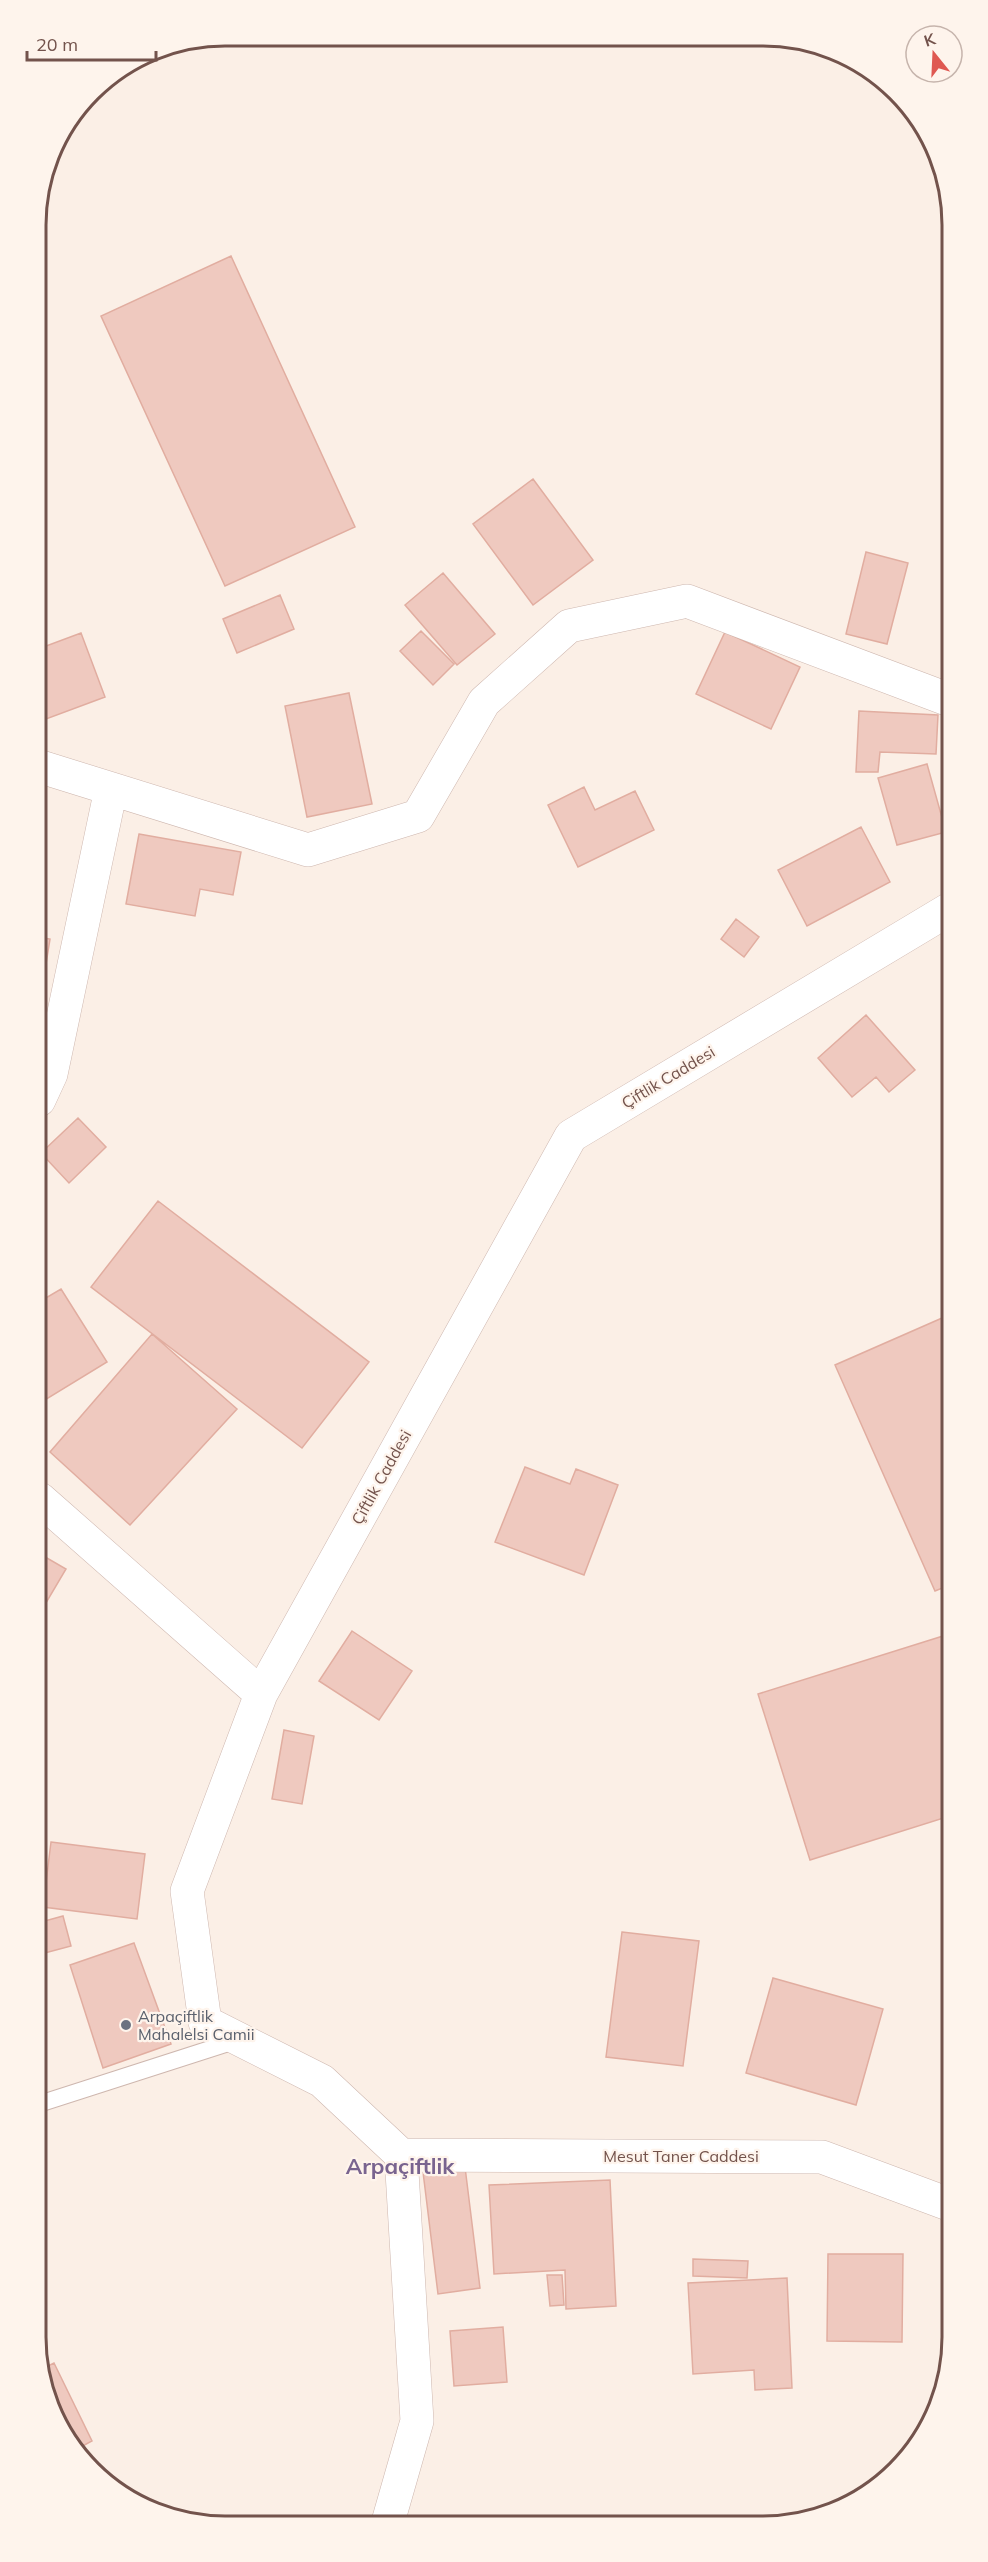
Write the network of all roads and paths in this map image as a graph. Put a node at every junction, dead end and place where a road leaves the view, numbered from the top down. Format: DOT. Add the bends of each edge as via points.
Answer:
graph roads {
  1 [pos="942,697"];
  2 [pos="47,769"];
  3 [pos="111,789"];
  4 [pos="942,914"];
  5 [pos="47,1084"];
  6 [pos="46,1505"];
  7 [pos="261,1694"];
  8 [pos="240,2040"];
  9 [pos="46,2102"];
  10 [pos="401,2155"];
  11 [pos="941,2201"];
  12 [pos="390,2516"];
  1 -- 3 [label="street" via="687,601 569,626 484,702 418,816 308,850"];
  2 -- 3 [label="street"];
  3 -- 5 [label="street"];
  4 -- 7 [label="street, Çiftlik Caddesi" via="570,1136"];
  6 -- 7 [label="street"];
  7 -- 8 [label="street, Çiftlik Caddesi" via="187,1891 205,2022"];
  8 -- 9 [label="lane"];
  8 -- 10 [label="street, Çiftlik Caddesi" via="322,2081"];
  10 -- 11 [label="street, Mesut Taner Caddesi" via="822,2157"];
  10 -- 12 [label="street" via="417,2421"];
}
